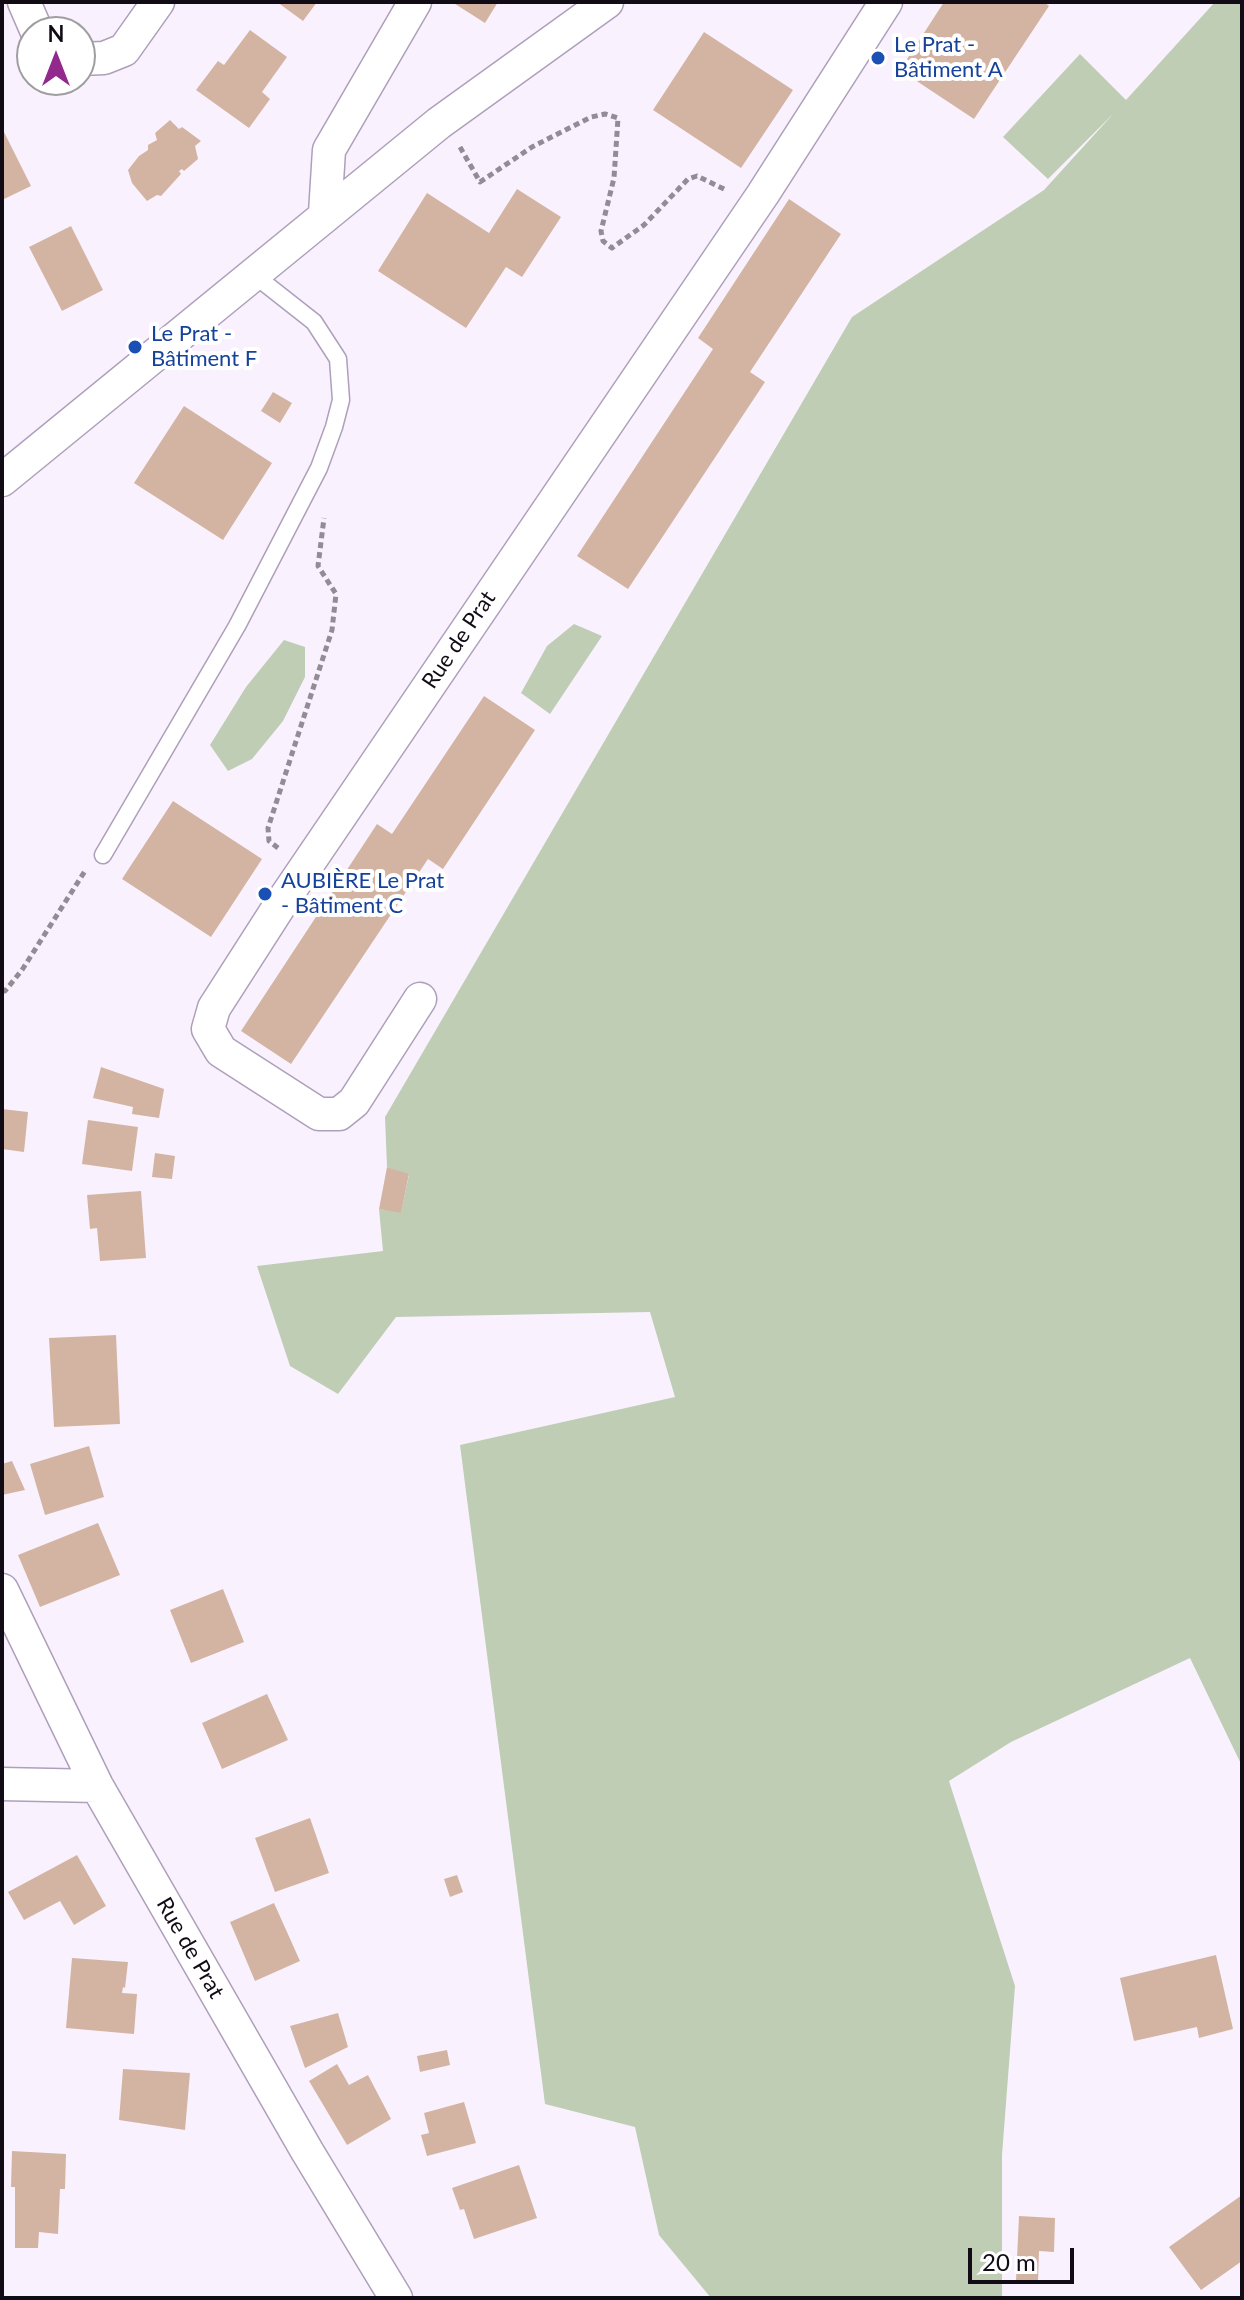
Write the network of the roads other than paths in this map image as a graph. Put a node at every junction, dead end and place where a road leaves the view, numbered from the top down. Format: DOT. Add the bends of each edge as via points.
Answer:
graph roads {
  1 [pos="158,2"];
  2 [pos="415,2"];
  3 [pos="607,2"];
  4 [pos="886,2"];
  5 [pos="96,58"];
  6 [pos="325,213"];
  7 [pos="253,274"];
  8 [pos="2,480"];
  9 [pos="103,855"];
  10 [pos="420,999"];
  11 [pos="2,1590"];
  12 [pos="2,1784"];
  13 [pos="97,1786"];
  14 [pos="396,2298"];
  1 -- 5 [label="street" via="124,50"];
  2 -- 6 [label="street" via="329,150"];
  3 -- 6 [label="street" via="444,118"];
  4 -- 10 [label="street, Rue de Prat" via="755,205 304,868 214,1008 208,1029 221,1051 319,1114 339,1114 354,1102"];
  6 -- 7 [label="street"];
  7 -- 8 [label="street"];
  7 -- 9 [label="lane" via="314,322 338,359 341,400 319,468 237,626"];
  11 -- 13 [label="street, Rue de Prat"];
  12 -- 13 [label="street"];
  13 -- 14 [label="street, Rue de Prat"];
}
